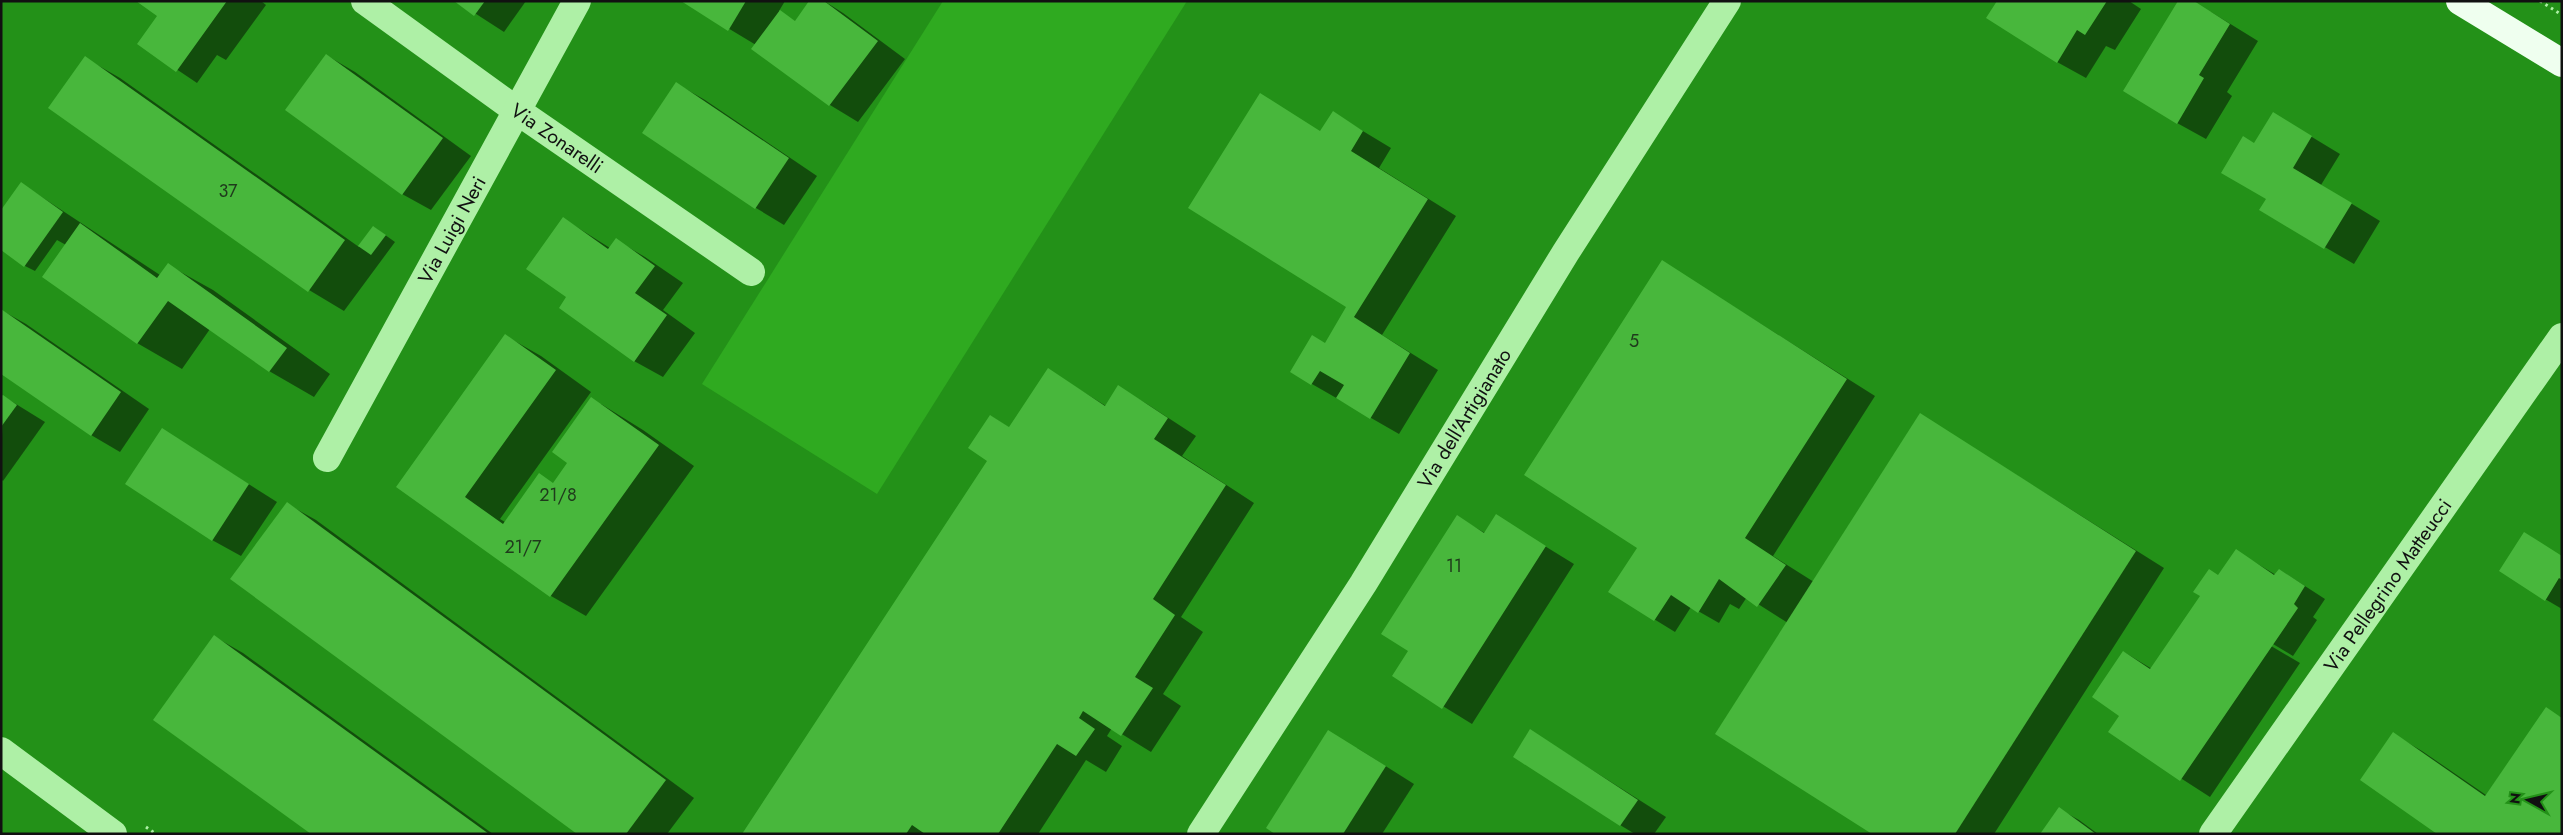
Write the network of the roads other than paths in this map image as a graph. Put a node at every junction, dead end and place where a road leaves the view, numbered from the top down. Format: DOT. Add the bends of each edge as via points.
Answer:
graph roads {
  1 [pos="365,1"];
  2 [pos="577,1"];
  3 [pos="1727,1"];
  4 [pos="2460,1"];
  5 [pos="2562,63"];
  6 [pos="516,110"];
  7 [pos="751,272"];
  8 [pos="2562,337"];
  9 [pos="327,458"];
  10 [pos="1,751"];
  11 [pos="113,834"];
  12 [pos="1200,834"];
  13 [pos="2213,834"];
  1 -- 6 [label="street, Via Zonarelli"];
  2 -- 6 [label="street, Via Luigi Neri"];
  3 -- 12 [label="street, Via dell'Artigianato" via="1566,252 1363,584"];
  4 -- 5 [label="main road"];
  6 -- 7 [label="street, Via Zonarelli"];
  6 -- 9 [label="street, Via Luigi Neri"];
  8 -- 13 [label="street, Via Pellegrino Matteucci"];
  10 -- 11 [label="street"];
}
